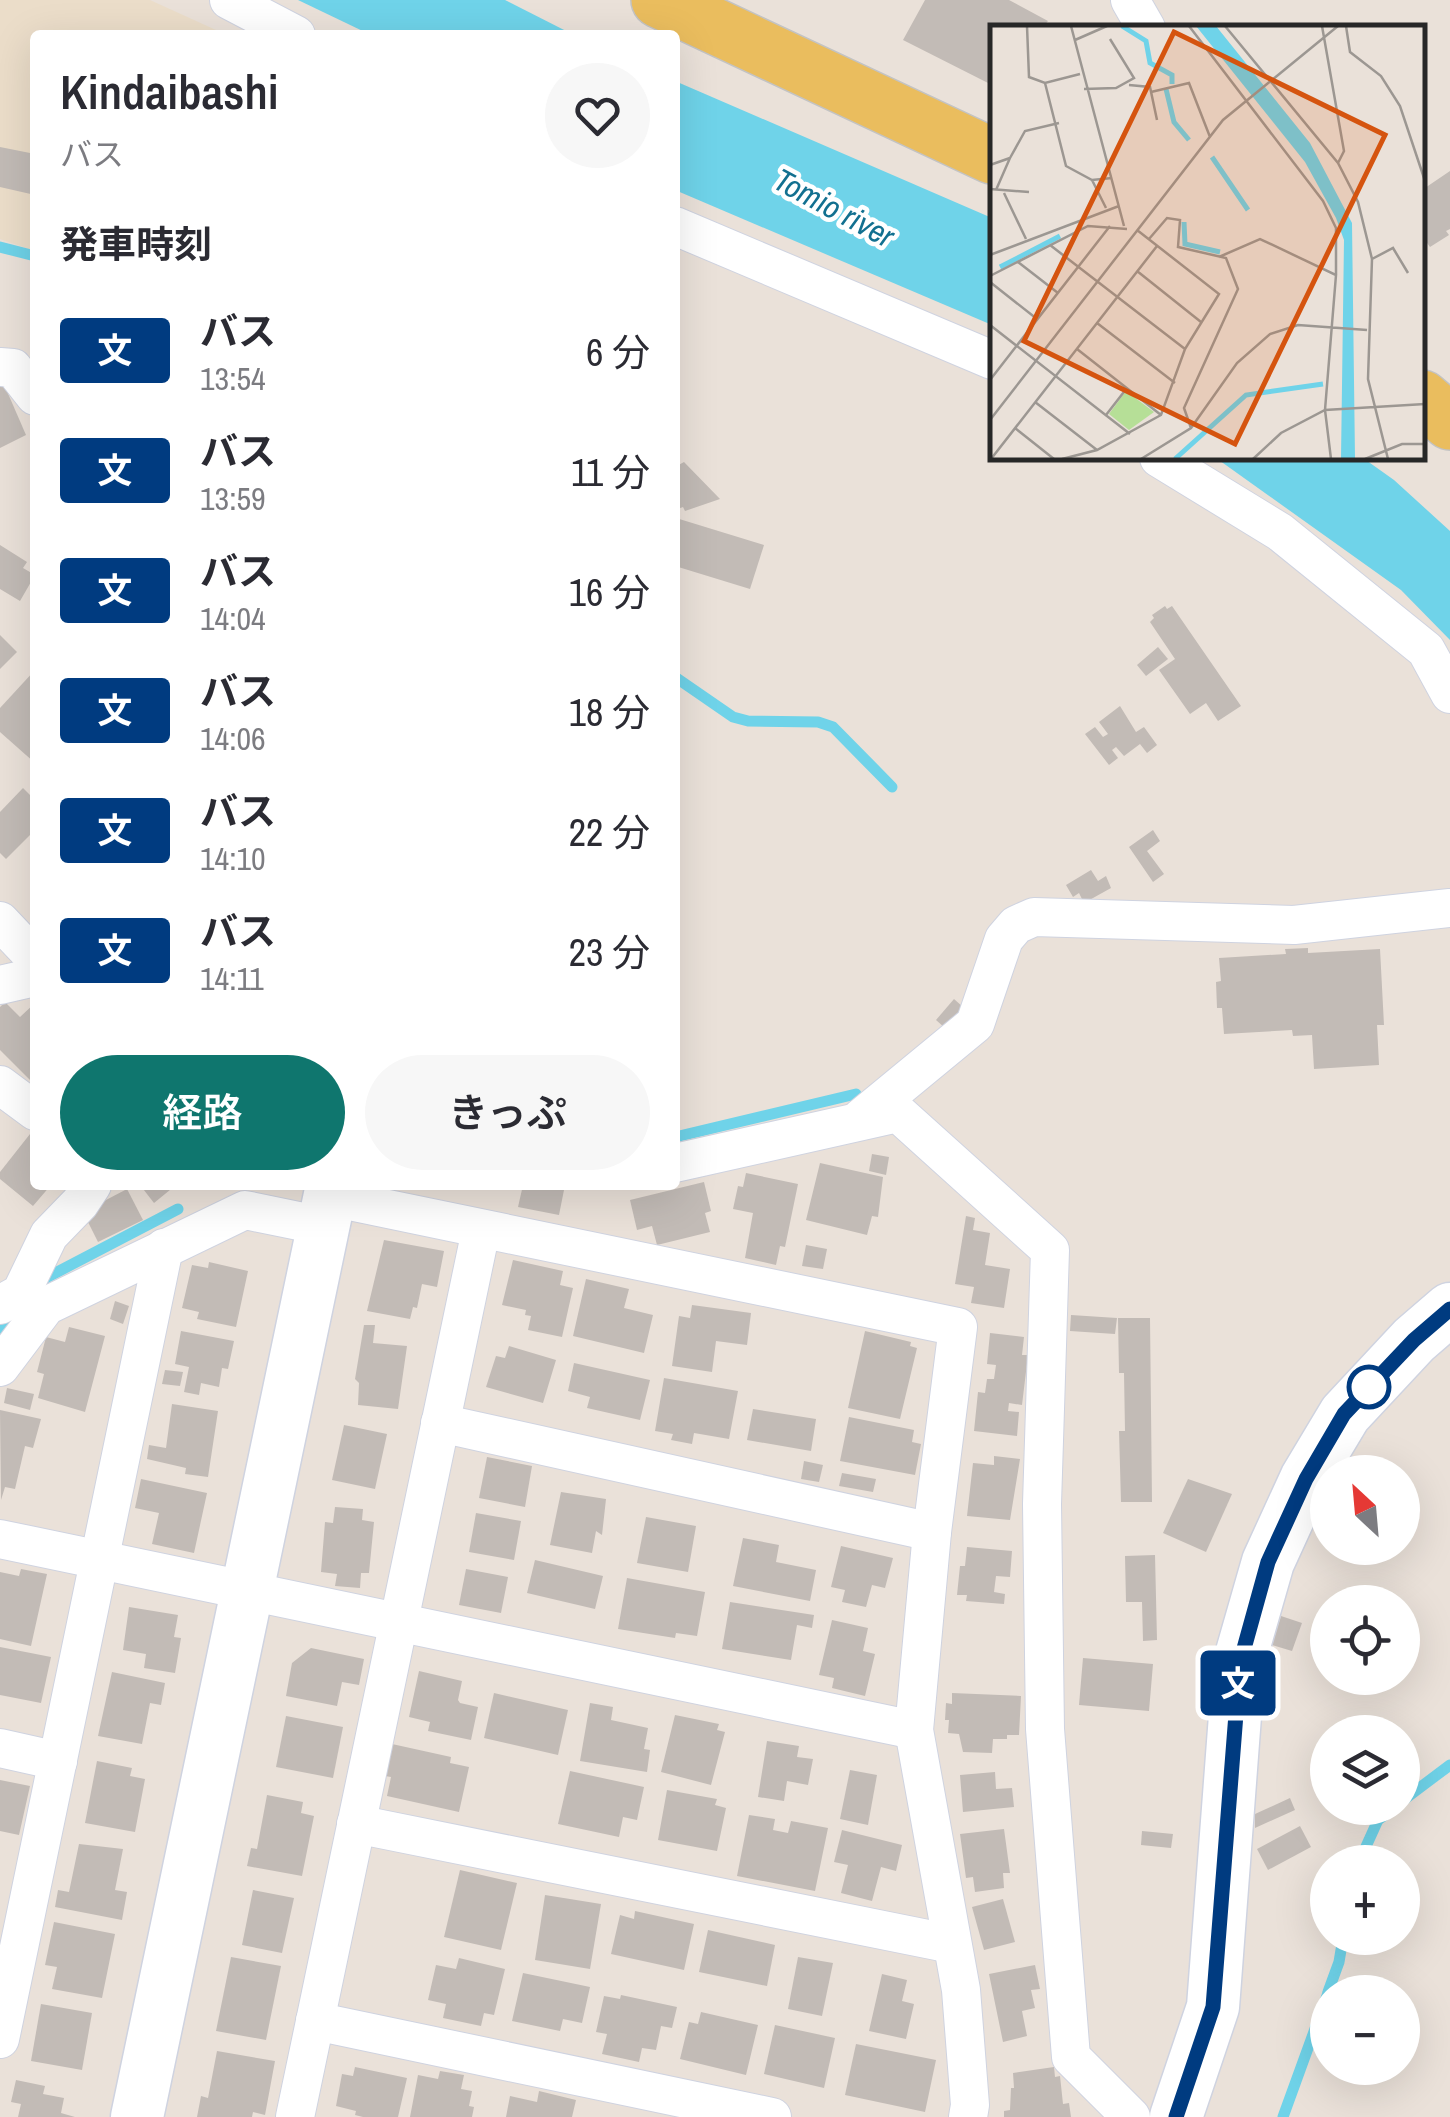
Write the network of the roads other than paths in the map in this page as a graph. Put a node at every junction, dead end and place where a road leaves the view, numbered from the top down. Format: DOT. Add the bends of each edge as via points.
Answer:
graph roads {
  1 [pos="229,0"];
  2 [pos="1130,0"];
  3 [pos="670,11"];
  4 [pos="1144,25"];
  5 [pos="286,30"];
  6 [pos="990,155"];
  7 [pos="680,228"];
  8 [pos="990,359"];
  9 [pos="0,368"];
  10 [pos="30,388"];
  11 [pos="1425,401"];
  12 [pos="1450,422"];
  13 [pos="1163,460"];
  14 [pos="1450,694"];
  15 [pos="1450,908"];
  16 [pos="0,921"];
  17 [pos="30,953"];
  18 [pos="30,978"];
  19 [pos="0,986"];
  20 [pos="0,1085"];
  21 [pos="30,1107"];
  22 [pos="853,1124"];
  23 [pos="680,1162"];
  24 [pos="89,1190"];
  25 [pos="234,1198"];
  26 [pos="424,1200"];
  27 [pos="328,1203"];
  28 [pos="481,1230"];
  29 [pos="164,1248"];
  30 [pos="22,1301"];
  31 [pos="1450,1309"];
  32 [pos="0,1367"];
  33 [pos="440,1423"];
  34 [pos="932,1532"];
  35 [pos="0,1539"];
  36 [pos="100,1560"];
  37 [pos="249,1591"];
  38 [pos="398,1622"];
  39 [pos="914,1730"];
  40 [pos="0,1748"];
  41 [pos="58,1761"];
  42 [pos="356,1824"];
  43 [pos="952,1944"];
  44 [pos="8,1960"];
  45 [pos="314,2021"];
  46 [pos="0,2039"];
  47 [pos="696,2109"];
  48 [pos="137,2117"];
  49 [pos="294,2117"];
  50 [pos="772,2117"];
  51 [pos="968,2117"];
  52 [pos="1132,2117"];
  53 [pos="1176,2117"];
  1 -- 5 [label="street"];
  2 -- 4 [label="street"];
  3 -- 6 [label="main road"];
  7 -- 8 [label="street"];
  9 -- 10 [label="street" via="13,368"];
  11 -- 12 [label="main road"];
  13 -- 14 [label="street" via="1280,532 1426,650"];
  15 -- 22 [label="street" via="1294,925 1034,916 1004,939 975,1024"];
  16 -- 17 [label="street"];
  18 -- 19 [label="street"];
  20 -- 21 [label="street"];
  22 -- 23 [label="street"];
  22 -- 52 [label="street" via="898,1113 1050,1250 1042,1504 1046,1729 1071,2057"];
  24 -- 30 [label="street" via="49,1235"];
  25 -- 27 [label="street"];
  25 -- 29 [label="street"];
  26 -- 27 [label="street"];
  26 -- 28 [label="street"];
  27 -- 37 [label="street"];
  28 -- 33 [label="street"];
  28 -- 34 [label="street" via="958,1326"];
  29 -- 30 [label="street"];
  29 -- 36 [label="street"];
  30 -- 32 [label="street"];
  31 -- 53 [label="street" via="1344,1414 1268,1562 1240,1663 1213,2007"];
  33 -- 34 [label="street"];
  33 -- 38 [label="street"];
  34 -- 39 [label="street"];
  35 -- 36 [label="street"];
  36 -- 37 [label="street"];
  36 -- 41 [label="street"];
  37 -- 38 [label="street"];
  37 -- 48 [label="street"];
  38 -- 39 [label="street"];
  38 -- 42 [label="street"];
  39 -- 43 [label="street"];
  40 -- 41 [label="street"];
  41 -- 44 [label="street"];
  42 -- 43 [label="street"];
  42 -- 45 [label="street"];
  43 -- 51 [label="street"];
  44 -- 46 [label="street"];
  45 -- 47 [label="street"];
  45 -- 49 [label="street"];
  47 -- 50 [label="street"];
}
